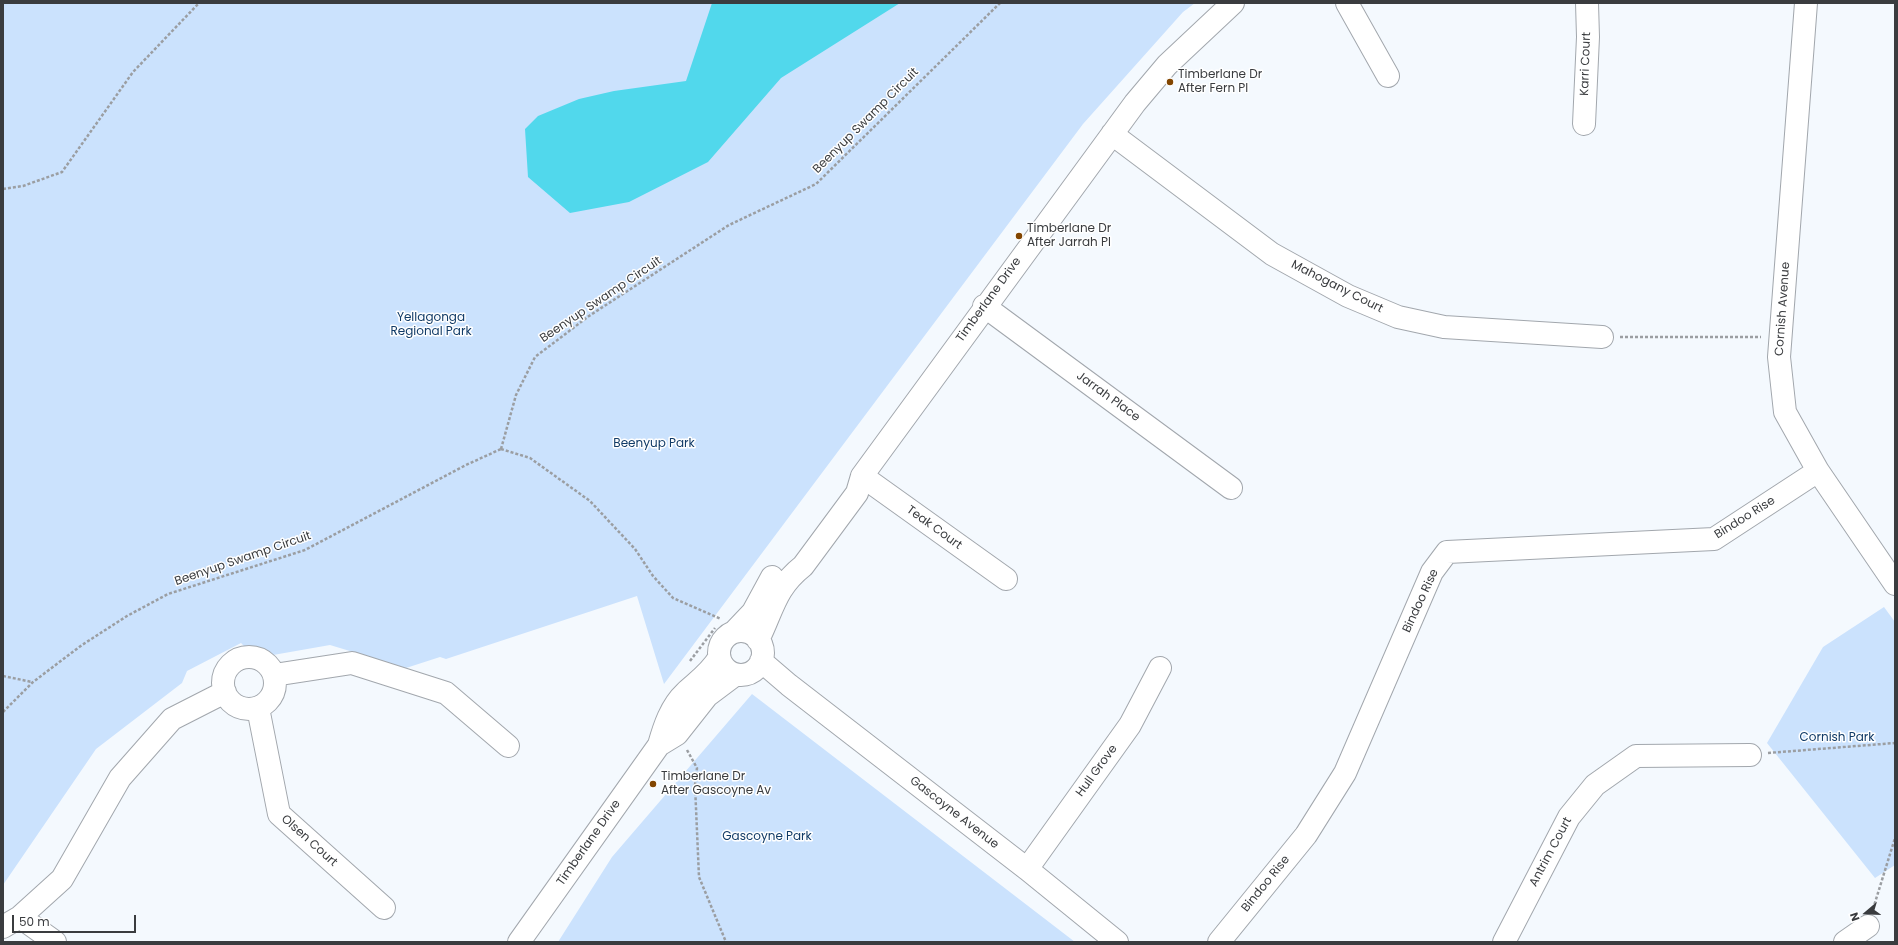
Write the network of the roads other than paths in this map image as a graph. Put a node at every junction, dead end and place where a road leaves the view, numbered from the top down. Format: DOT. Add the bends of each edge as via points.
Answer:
graph roads {
  1 [pos="1233,3"];
  2 [pos="1347,3"];
  3 [pos="1587,3"];
  4 [pos="1806,3"];
  5 [pos="1388,76"];
  6 [pos="1584,124"];
  7 [pos="1112,134"];
  8 [pos="984,306"];
  9 [pos="1602,337"];
  10 [pos="1818,471"];
  11 [pos="862,476"];
  12 [pos="1231,488"];
  13 [pos="1006,579"];
  14 [pos="1895,584"];
  15 [pos="734,632"];
  16 [pos="760,651"];
  17 [pos="719,658"];
  18 [pos="1160,668"];
  19 [pos="274,675"];
  20 [pos="739,675"];
  21 [pos="789,685"];
  22 [pos="226,692"];
  23 [pos="258,708"];
  24 [pos="659,745"];
  25 [pos="508,746"];
  26 [pos="1750,755"];
  27 [pos="1027,869"];
  28 [pos="384,908"];
  29 [pos="11,922"];
  30 [pos="1868,926"];
  31 [pos="55,942"];
  32 [pos="519,942"];
  33 [pos="1117,942"];
  34 [pos="1219,942"];
  35 [pos="1504,942"];
  36 [pos="1845,942"];
  1 -- 7 [label="street, Timberlane Drive" via="1167,65"];
  2 -- 5 [label="street"];
  3 -- 6 [label="street, Karri Court"];
  4 -- 10 [label="street, Cornish Avenue" via="1779,357 1785,412"];
  7 -- 8 [label="street, Timberlane Drive"];
  7 -- 9 [label="street, Mahogany Court" via="1272,254 1348,296 1398,317 1444,327"];
  8 -- 11 [label="street, Timberlane Drive"];
  8 -- 12 [label="street, Jarrah Place"];
  10 -- 14 [label="street, Cornish Avenue"];
  10 -- 34 [label="street, Bindoo Rise" via="1714,539 1447,552 1432,572 1344,773 1306,835"];
  11 -- 13 [label="street, Teak Court"];
  11 -- 15 [label="street, Timberlane Drive" via="846,483 792,556 770,579 753,612"];
  11 -- 16 [label="street, Timberlane Drive" via="857,493 803,566 781,587 774,601"];
  15 -- 16 [label="street" via="747,632"];
  15 -- 17 [label="street" via="723,639"];
  16 -- 20 [label="street" via="754,671"];
  16 -- 21 [label="street, Gascoyne Avenue"];
  17 -- 20 [label="street" via="725,668"];
  17 -- 24 [label="street, Timberlane Drive" via="710,672 680,698 664,726"];
  18 -- 27 [label="street, Hull Grove" via="1130,725"];
  19 -- 22 [label="street" via="262,660 245,657 229,667 225,675"];
  19 -- 23 [label="street" via="273,693 269,700"];
  19 -- 25 [label="street" via="352,663 446,693"];
  20 -- 21 [label="street, Gascoyne Avenue"];
  20 -- 24 [label="street, Timberlane Drive" via="706,696 677,734"];
  21 -- 27 [label="street, Gascoyne Avenue"];
  22 -- 23 [label="street" via="232,702 240,707"];
  22 -- 29 [label="street" via="172,719 120,778 62,879"];
  23 -- 28 [label="street, Olsen Court" via="279,814"];
  24 -- 32 [label="street, Timberlane Drive"];
  26 -- 35 [label="street, Antrim Court" via="1636,756 1595,785 1569,817"];
  27 -- 33 [label="street, Gascoyne Avenue"];
  29 -- 31 [label="street"];
  30 -- 36 [label="street"];
}
